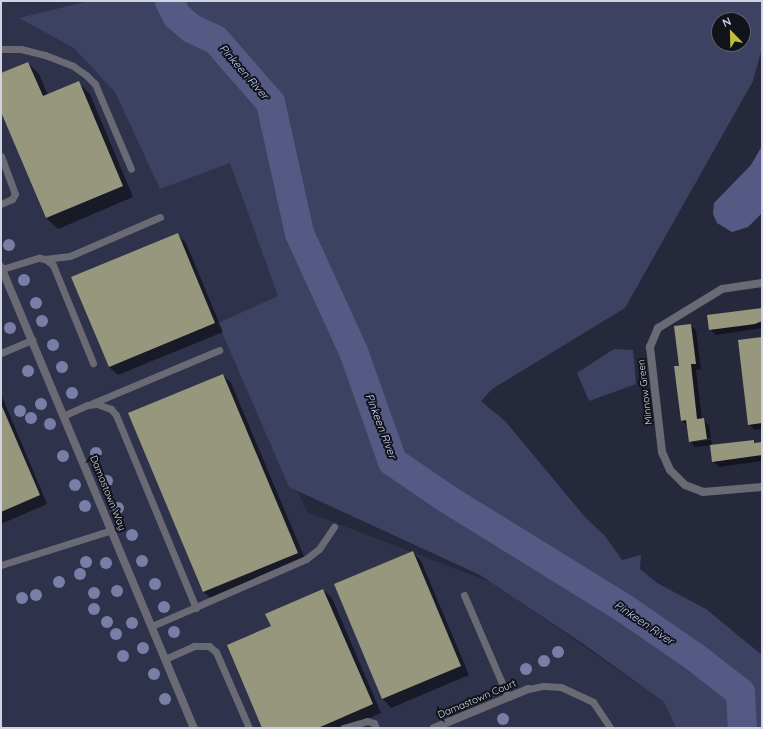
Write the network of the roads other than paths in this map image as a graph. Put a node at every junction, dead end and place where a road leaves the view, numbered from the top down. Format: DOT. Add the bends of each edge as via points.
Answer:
graph roads {
  1 [pos="1,49"];
  2 [pos="1,156"];
  3 [pos="131,169"];
  4 [pos="1,204"];
  5 [pos="160,217"];
  6 [pos="45,259"];
  7 [pos="1,268"];
  8 [pos="762,283"];
  9 [pos="32,340"];
  10 [pos="219,350"];
  11 [pos="1,353"];
  12 [pos="93,363"];
  13 [pos="87,405"];
  14 [pos="64,415"];
  15 [pos="762,486"];
  16 [pos="334,527"];
  17 [pos="112,530"];
  18 [pos="1,565"];
  19 [pos="464,595"];
  20 [pos="196,608"];
  21 [pos="152,626"];
  22 [pos="165,659"];
  23 [pos="528,689"];
  24 [pos="508,697"];
  25 [pos="610,727"];
  26 [pos="194,728"];
  27 [pos="249,728"];
  28 [pos="343,728"];
  29 [pos="376,728"];
  30 [pos="434,728"];
  1 -- 3 [label="lane" via="21,49 45,55 86,75 95,84"];
  2 -- 4 [label="lane" via="15,194 12,199"];
  5 -- 6 [label="lane" via="70,256"];
  6 -- 7 [label="lane" via="31,258"];
  6 -- 12 [label="lane" via="53,265"];
  7 -- 9 [label="street, Damastown Way"];
  8 -- 15 [label="street, Minnow Green" via="733,286 715,293 658,328 650,347 662,452 670,470 685,485 703,492"];
  9 -- 11 [label="lane"];
  9 -- 14 [label="street, Damastown Way"];
  10 -- 13 [label="lane"];
  13 -- 14 [label="lane"];
  13 -- 20 [label="lane" via="104,405 116,415"];
  14 -- 17 [label="street, Damastown Way"];
  16 -- 20 [label="lane" via="319,549 306,559"];
  17 -- 18 [label="lane"];
  17 -- 21 [label="street, Damastown Way"];
  19 -- 24 [label="lane"];
  20 -- 21 [label="lane"];
  21 -- 22 [label="street, Damastown Way"];
  22 -- 26 [label="street, Damastown Way"];
  22 -- 27 [label="lane" via="194,646 209,646 216,652"];
  23 -- 24 [label="street, Damastown Court"];
  23 -- 25 [label="lane" via="543,686 561,687 593,702"];
  24 -- 30 [label="street, Damastown Court"];
  28 -- 29 [label="lane" via="367,721 374,723"];
}
